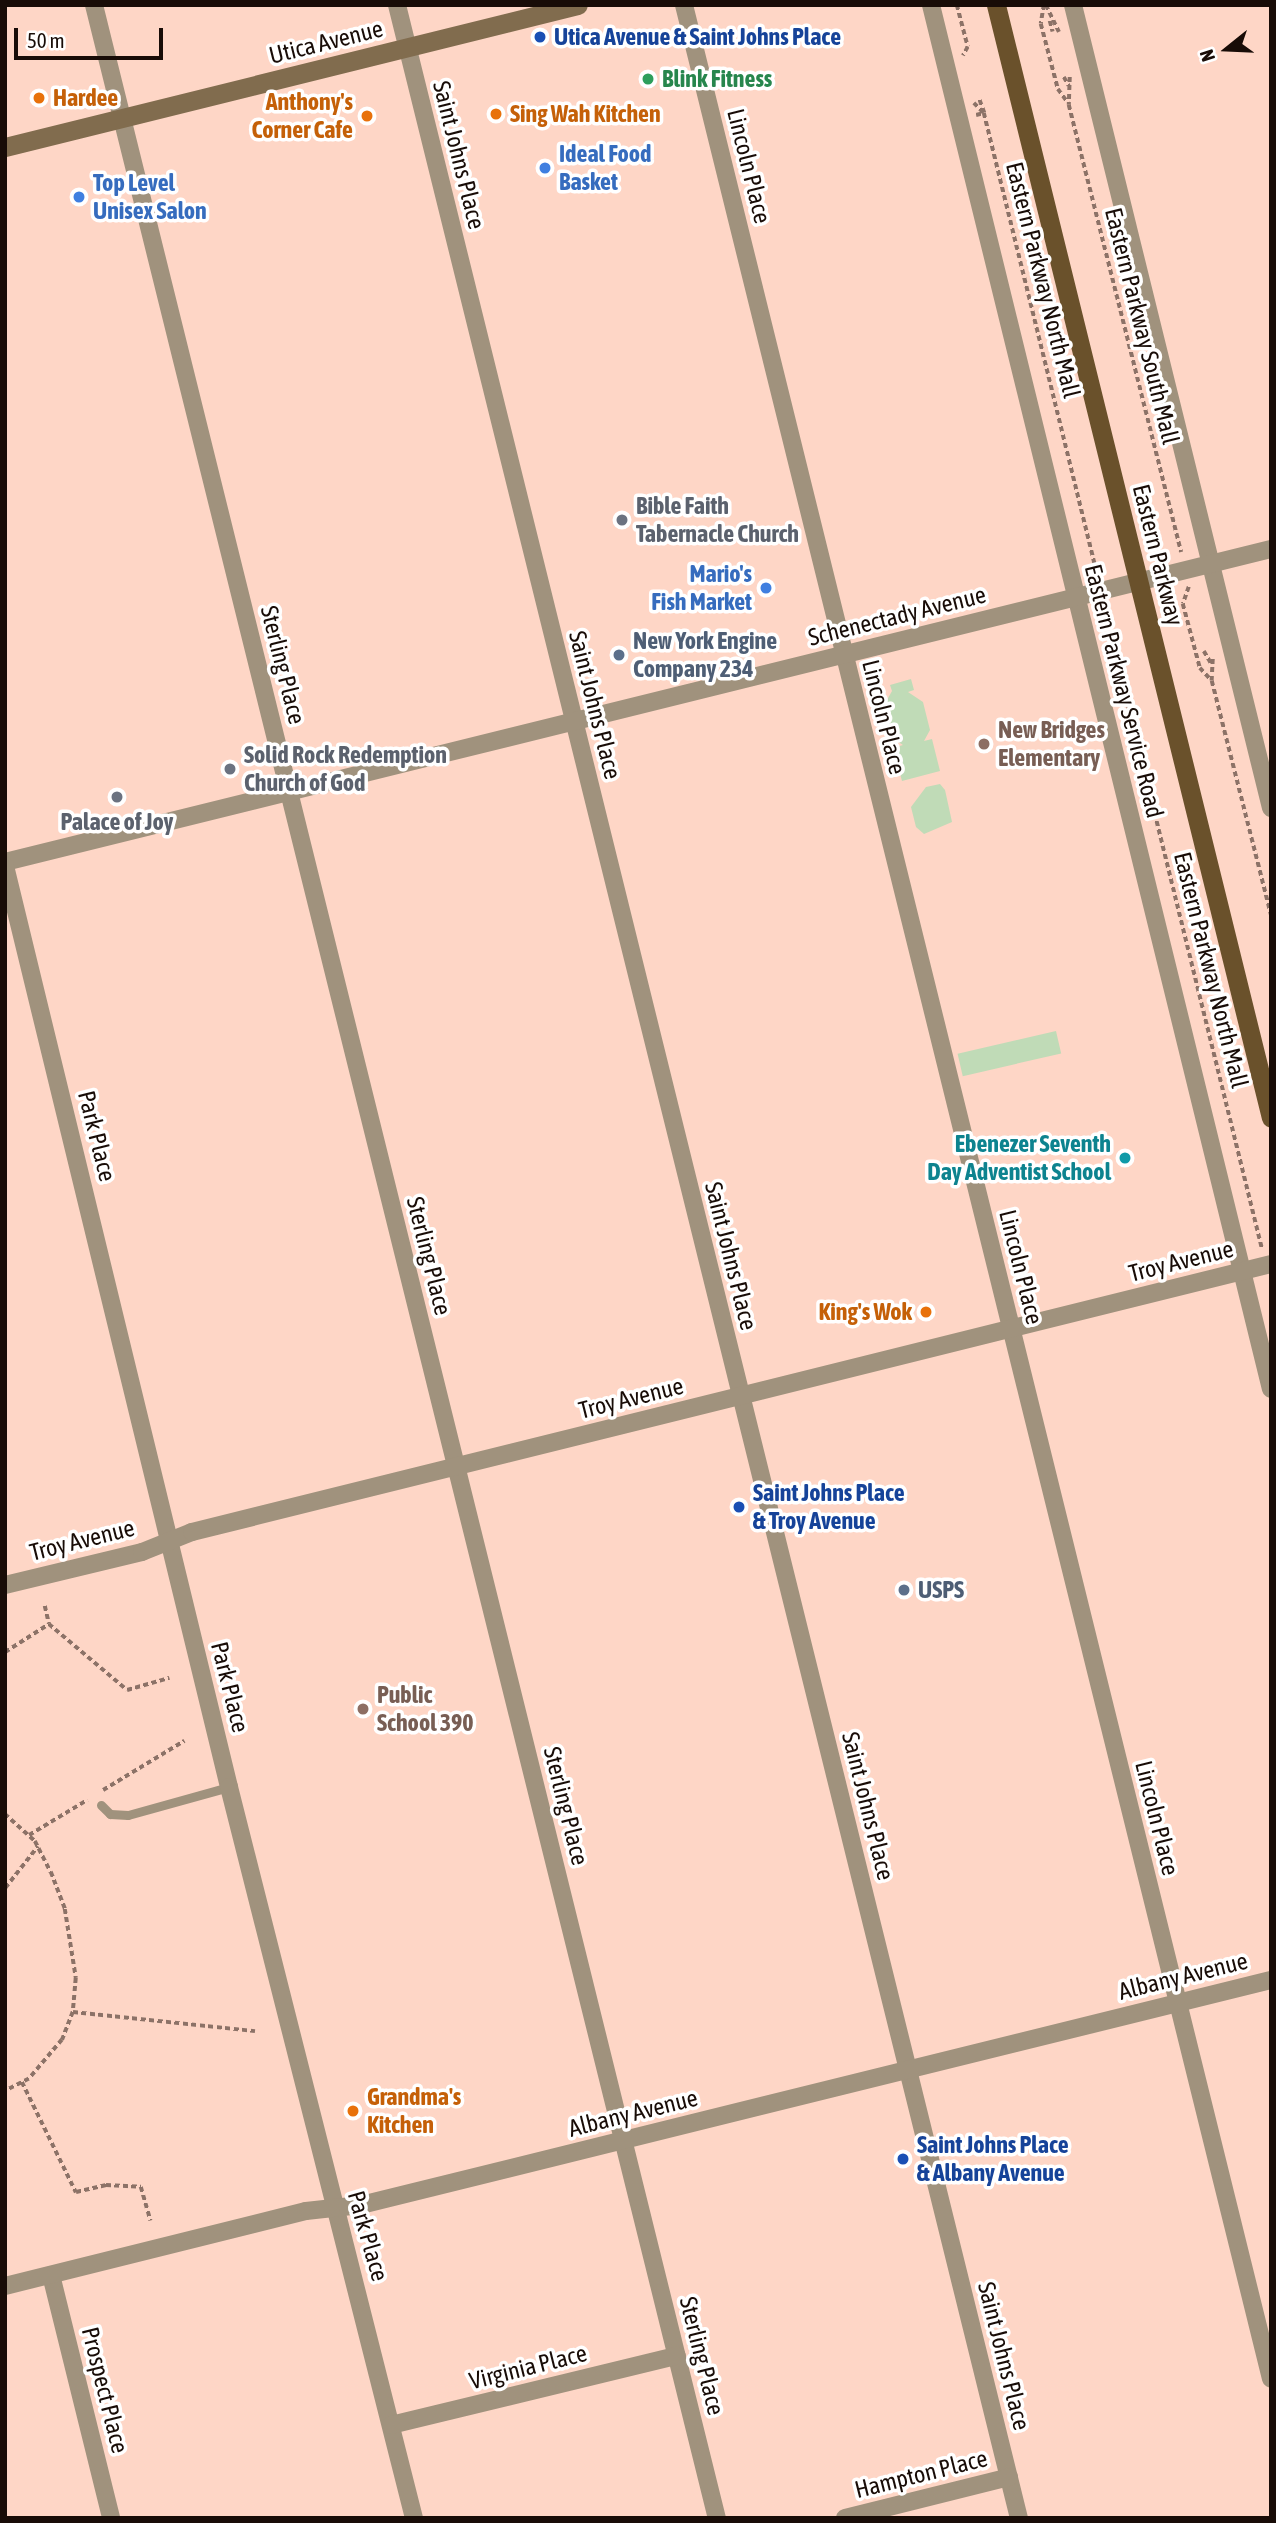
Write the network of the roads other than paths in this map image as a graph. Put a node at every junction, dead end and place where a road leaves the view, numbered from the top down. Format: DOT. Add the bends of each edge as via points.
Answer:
graph roads {
  1 [pos="94,5"];
  2 [pos="397,5"];
  3 [pos="578,5"];
  4 [pos="684,5"];
  5 [pos="931,5"];
  6 [pos="996,5"];
  7 [pos="1073,5"];
  8 [pos="407,47"];
  9 [pos="122,118"];
  10 [pos="5,147"];
  11 [pos="1271,549"];
  12 [pos="1210,564"];
  13 [pos="1139,581"];
  14 [pos="1075,596"];
  15 [pos="844,654"];
  16 [pos="574,722"];
  17 [pos="289,792"];
  18 [pos="1271,808"];
  19 [pos="5,864"];
  20 [pos="1271,1118"];
  21 [pos="1267,1258"];
  22 [pos="1242,1271"];
  23 [pos="1011,1329"];
  24 [pos="1271,1389"];
  25 [pos="741,1396"];
  26 [pos="457,1466"];
  27 [pos="170,1540"];
  28 [pos="5,1585"];
  29 [pos="229,1787"];
  30 [pos="101,1805"];
  31 [pos="1271,1980"];
  32 [pos="1178,2003"];
  33 [pos="909,2070"];
  34 [pos="623,2141"];
  35 [pos="335,2208"];
  36 [pos="51,2274"];
  37 [pos="5,2286"];
  38 [pos="677,2356"];
  39 [pos="1271,2378"];
  40 [pos="391,2426"];
  41 [pos="1009,2477"];
  42 [pos="111,2518"];
  43 [pos="414,2518"];
  44 [pos="717,2518"];
  45 [pos="845,2518"];
  46 [pos="1019,2518"];
  1 -- 9 [label="street, Sterling Place"];
  2 -- 8 [label="street, Saint Johns Place"];
  3 -- 8 [label="main road, Utica Avenue"];
  4 -- 15 [label="street, Lincoln Place"];
  5 -- 14 [label="street, Eastern Parkway Service Road"];
  6 -- 13 [label="main road, Eastern Parkway"];
  7 -- 12 [label="street"];
  8 -- 9 [label="main road, Utica Avenue"];
  8 -- 16 [label="street, Saint Johns Place"];
  9 -- 10 [label="main road, Utica Avenue"];
  9 -- 17 [label="street, Sterling Place"];
  11 -- 12 [label="street, Schenectady Avenue"];
  12 -- 13 [label="street, Schenectady Avenue"];
  12 -- 18 [label="street"];
  13 -- 14 [label="street, Schenectady Avenue"];
  13 -- 20 [label="main road, Eastern Parkway"];
  14 -- 15 [label="street, Schenectady Avenue"];
  14 -- 22 [label="street, Eastern Parkway Service Road"];
  15 -- 16 [label="street, Schenectady Avenue"];
  15 -- 23 [label="street, Lincoln Place"];
  16 -- 17 [label="street, Schenectady Avenue"];
  16 -- 25 [label="street, Saint Johns Place"];
  17 -- 19 [label="street, Schenectady Avenue"];
  17 -- 26 [label="street, Sterling Place"];
  19 -- 27 [label="street, Park Place"];
  21 -- 22 [label="street, Troy Avenue"];
  22 -- 23 [label="street, Troy Avenue"];
  22 -- 24 [label="street, Eastern Parkway Service Road"];
  23 -- 25 [label="street, Troy Avenue"];
  23 -- 32 [label="street, Lincoln Place"];
  25 -- 26 [label="street, Troy Avenue"];
  25 -- 33 [label="street, Saint Johns Place"];
  26 -- 27 [label="street, Troy Avenue"];
  26 -- 34 [label="street, Sterling Place"];
  27 -- 28 [label="street, Troy Avenue"];
  27 -- 29 [label="street, Park Place"];
  29 -- 30 [label="lane" via="128,1815 110,1814"];
  29 -- 35 [label="street, Park Place"];
  31 -- 32 [label="street, Albany Avenue"];
  32 -- 33 [label="street, Albany Avenue"];
  32 -- 39 [label="street, Lincoln Place"];
  33 -- 34 [label="street, Albany Avenue"];
  33 -- 41 [label="street, Saint Johns Place"];
  34 -- 35 [label="street, Albany Avenue"];
  34 -- 38 [label="street, Sterling Place"];
  35 -- 36 [label="street, Albany Avenue"];
  35 -- 40 [label="street, Park Place"];
  36 -- 37 [label="street, Albany Avenue"];
  36 -- 42 [label="street, Prospect Place"];
  38 -- 40 [label="street, Virginia Place"];
  38 -- 44 [label="street, Sterling Place"];
  40 -- 43 [label="street, Park Place"];
  41 -- 45 [label="street, Hampton Place"];
  41 -- 46 [label="street, Saint Johns Place"];
}
